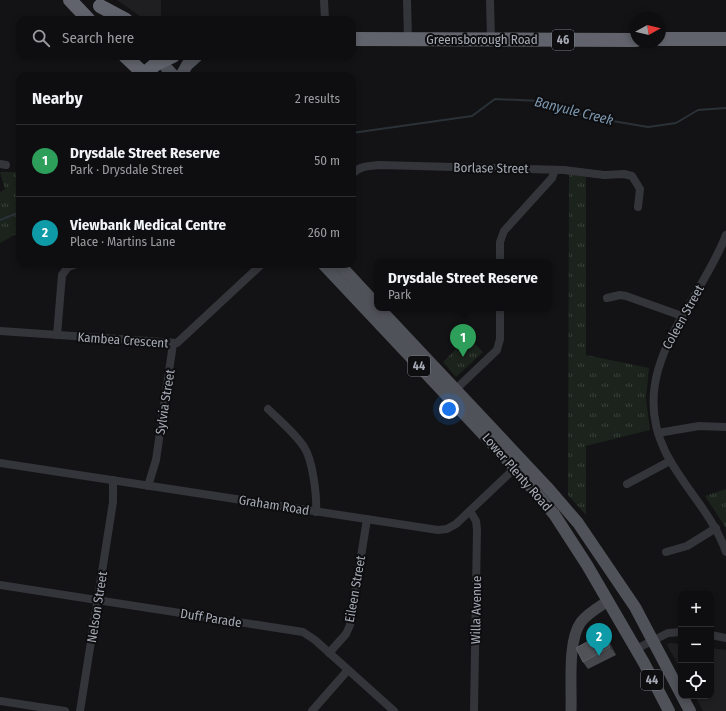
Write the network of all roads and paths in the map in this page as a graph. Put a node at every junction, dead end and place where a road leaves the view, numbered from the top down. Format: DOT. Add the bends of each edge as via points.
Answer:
graph roads {
  1 [pos="70,0"];
  2 [pos="324,0"];
  3 [pos="408,0"];
  4 [pos="490,0"];
  5 [pos="97,3"];
  6 [pos="85,16"];
  7 [pos="110,16"];
  8 [pos="119,16"];
  9 [pos="324,16"];
  10 [pos="356,39"];
  11 [pos="408,39"];
  12 [pos="491,39"];
  13 [pos="726,39"];
  14 [pos="630,40"];
  15 [pos="666,40"];
  16 [pos="131,60"];
  17 [pos="158,60"];
  18 [pos="162,60"];
  19 [pos="193,60"];
  20 [pos="142,72"];
  21 [pos="144,72"];
  22 [pos="171,72"];
  23 [pos="183,72"];
  24 [pos="356,170"];
  25 [pos="555,170"];
  26 [pos="638,207"];
  27 [pos="726,235"];
  28 [pos="500,259"];
  29 [pos="68,268"];
  30 [pos="258,268"];
  31 [pos="327,268"];
  32 [pos="343,268"];
  33 [pos="607,298"];
  34 [pos="374,302"];
  35 [pos="382,311"];
  36 [pos="500,311"];
  37 [pos="682,316"];
  38 [pos="0,330"];
  39 [pos="57,335"];
  40 [pos="173,344"];
  41 [pos="455,390"];
  42 [pos="268,409"];
  43 [pos="726,428"];
  44 [pos="658,433"];
  45 [pos="670,461"];
  46 [pos="0,463"];
  47 [pos="519,464"];
  48 [pos="116,481"];
  49 [pos="627,484"];
  50 [pos="152,486"];
  51 [pos="470,511"];
  52 [pos="316,512"];
  53 [pos="367,519"];
  54 [pos="716,528"];
  55 [pos="666,552"];
  56 [pos="726,552"];
  57 [pos="0,585"];
  58 [pos="626,592"];
  59 [pos="98,600"];
  60 [pos="608,601"];
  61 [pos="678,632"];
  62 [pos="714,636"];
  63 [pos="726,638"];
  64 [pos="653,640"];
  65 [pos="636,649"];
  66 [pos="329,653"];
  67 [pos="348,670"];
  68 [pos="678,689"];
  69 [pos="683,699"];
  70 [pos="0,701"];
  71 [pos="65,711"];
  72 [pos="80,711"];
  73 [pos="312,711"];
  74 [pos="394,711"];
  75 [pos="474,711"];
  76 [pos="571,711"];
  77 [pos="669,711"];
  78 [pos="690,711"];
  1 -- 6 [label="highway"];
  2 -- 9 [label="street"];
  3 -- 11 [label="street"];
  4 -- 12 [label="street"];
  5 -- 7 [label="highway"];
  5 -- 8 [label="highway"];
  10 -- 11 [label="highway, Greensborough Road / 46"];
  11 -- 12 [label="highway, Greensborough Road / 46"];
  12 -- 14 [label="highway, Greensborough Road / 46"];
  13 -- 15 [label="highway"];
  16 -- 20 [label="highway"];
  17 -- 21 [label="highway"];
  18 -- 22 [label="main road"];
  19 -- 23 [label="main road"];
  24 -- 25 [label="street, Borlase Street" via="379,165"];
  25 -- 26 [label="street, Borlase Street" via="632,176 640,189"];
  25 -- 28 [label="street" via="552,178 504,232 500,242"];
  27 -- 37 [label="street, Coleen Street" via="716,259"];
  29 -- 39 [label="street" via="62,275"];
  30 -- 40 [label="street, Kambea Crescent" via="185,338"];
  31 -- 47 [label="main road, Lower Plenty Road / 44"];
  32 -- 34 [label="main road"];
  33 -- 37 [label="street" via="626,296"];
  35 -- 41 [label="main road, Lower Plenty Road / 44"];
  36 -- 41 [label="street" via="499,346 494,354"];
  37 -- 44 [label="street, Coleen Street" via="663,352 656,374 654,399"];
  38 -- 39 [label="street, Kambea Crescent"];
  39 -- 40 [label="street, Kambea Crescent"];
  40 -- 50 [label="street, Sylvia Street"];
  41 -- 47 [label="main road, Lower Plenty Road / 44"];
  42 -- 52 [label="street" via="306,449"];
  43 -- 44 [label="street" via="699,426"];
  44 -- 45 [label="street, Coleen Street"];
  45 -- 49 [label="street"];
  45 -- 54 [label="street, Coleen Street"];
  46 -- 48 [label="street, Graham Road"];
  47 -- 51 [label="street, Graham Road"];
  47 -- 58 [label="main road, Lower Plenty Road / 44" via="578,523"];
  47 -- 60 [label="main road, Lower Plenty Road / 44" via="569,535"];
  48 -- 50 [label="street, Graham Road"];
  48 -- 59 [label="street, Nelson Street"];
  50 -- 52 [label="street, Graham Road"];
  51 -- 53 [label="street, Graham Road" via="452,526 438,530"];
  51 -- 75 [label="street, Willa Avenue" via="477,529"];
  52 -- 53 [label="street, Graham Road"];
  53 -- 66 [label="street, Eileen Street" via="350,625 346,634"];
  54 -- 55 [label="street" via="681,548"];
  54 -- 56 [label="street, Coleen Street"];
  57 -- 59 [label="street, Duff Parade"];
  58 -- 60 [label="main road"];
  58 -- 64 [label="main road, Lower Plenty Road / 44"];
  59 -- 66 [label="street, Duff Parade" via="303,632"];
  59 -- 72 [label="street, Nelson Street"];
  60 -- 65 [label="main road, Lower Plenty Road / 44"];
  60 -- 76 [label="street" via="585,617 576,631 572,647"];
  61 -- 64 [label="street" via="668,633"];
  62 -- 63 [label="street"];
  64 -- 65 [label="street"];
  64 -- 68 [label="main road, Lower Plenty Road / 44"];
  65 -- 77 [label="main road, Lower Plenty Road / 44"];
  66 -- 67 [label="street, Duff Parade"];
  67 -- 73 [label="street"];
  67 -- 74 [label="street, Duff Parade"];
  69 -- 78 [label="main road, Lower Plenty Road / 44"];
  70 -- 71 [label="street"];
}
